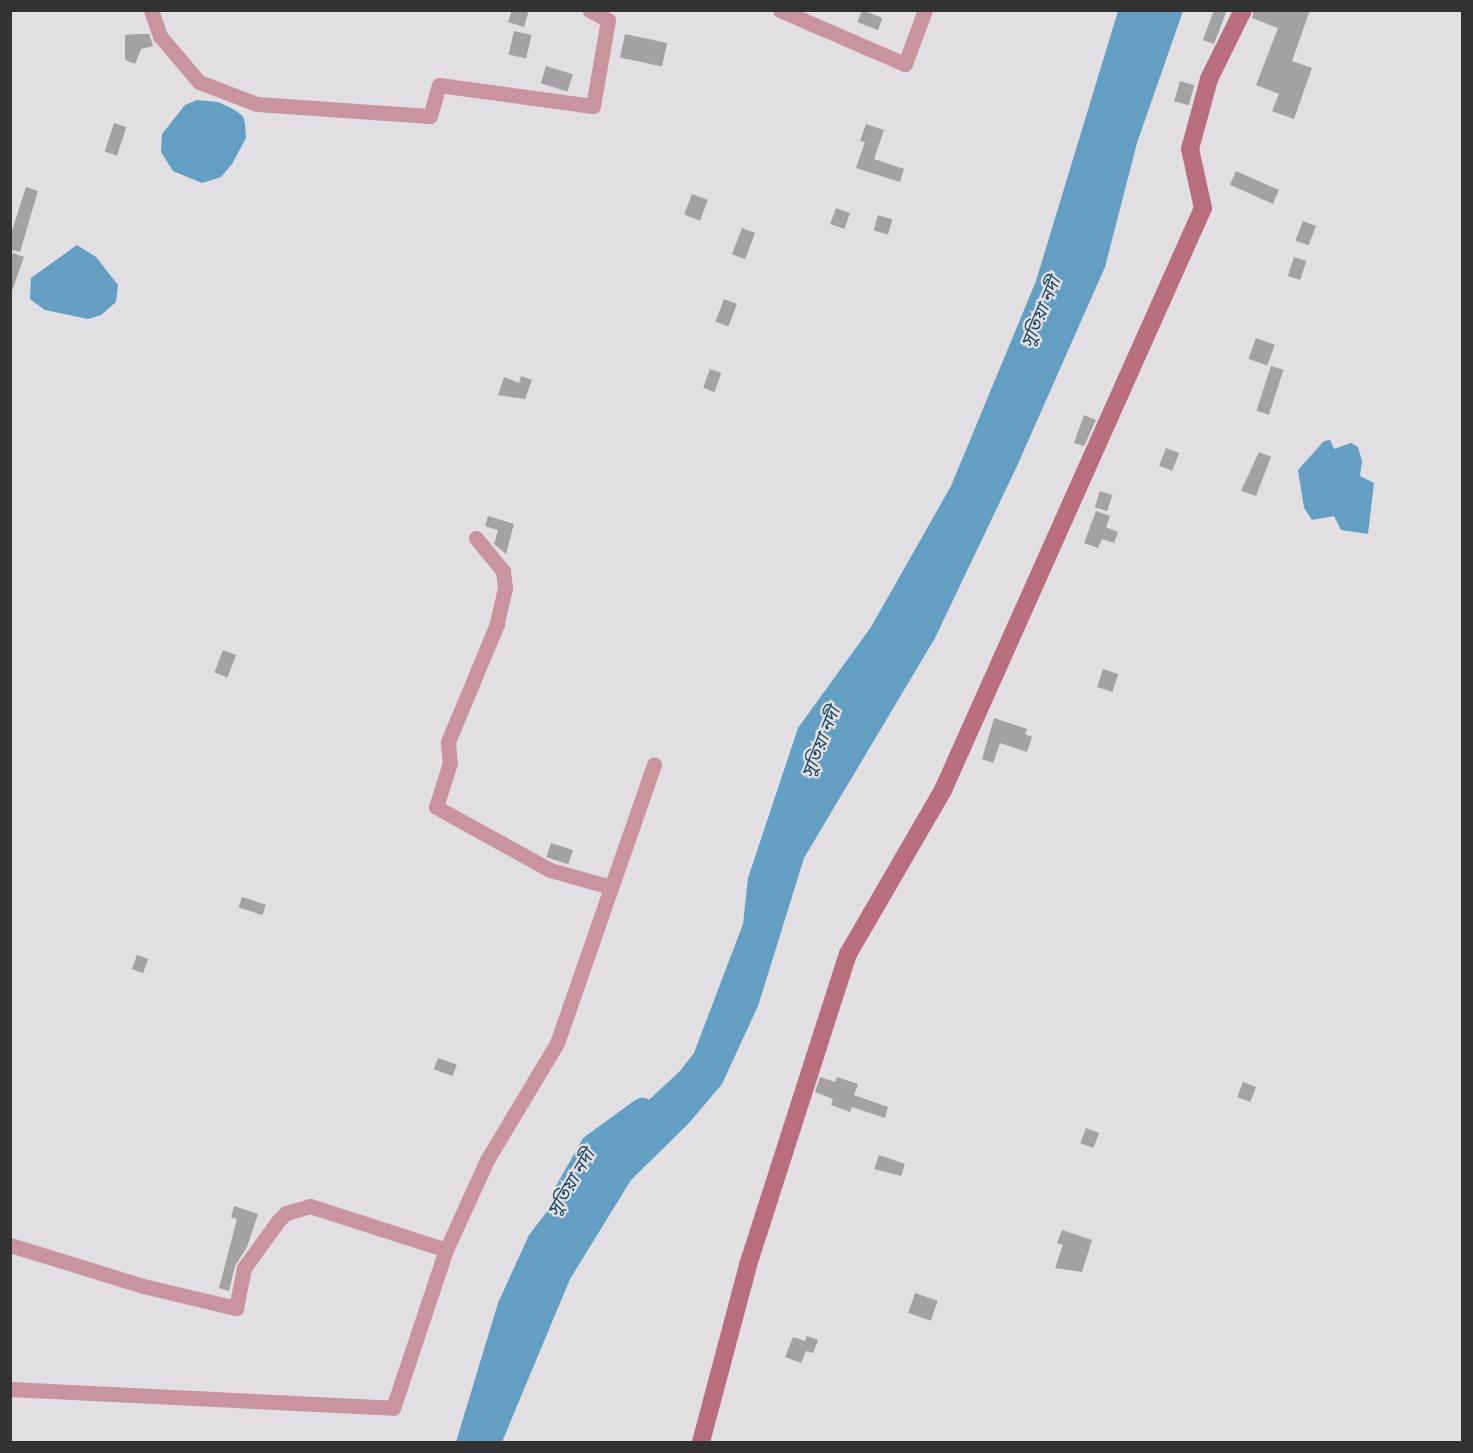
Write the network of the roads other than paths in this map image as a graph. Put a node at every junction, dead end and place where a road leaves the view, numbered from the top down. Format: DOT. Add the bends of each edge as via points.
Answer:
graph roads {
  1 [pos="151,10"];
  2 [pos="590,10"];
  3 [pos="780,10"];
  4 [pos="925,10"];
  5 [pos="1243,10"];
  6 [pos="476,538"];
  7 [pos="654,764"];
  8 [pos="611,887"];
  9 [pos="10,1245"];
  10 [pos="446,1250"];
  11 [pos="10,1389"];
  12 [pos="701,1443"];
  1 -- 2 [label="street" via="160,36 199,82 248,101 430,116 439,85 593,106 608,20"];
  3 -- 4 [label="street" via="904,64"];
  5 -- 12 [label="street" via="1209,79 1191,149 1203,208 943,790 848,954 748,1265"];
  6 -- 8 [label="street" via="503,571 505,588 497,624 448,742 450,763 436,807 550,870"];
  7 -- 8 [label="street"];
  8 -- 10 [label="street" via="556,1043 487,1160"];
  9 -- 10 [label="street" via="143,1286 236,1308 244,1268 278,1221 286,1213 310,1206"];
  10 -- 11 [label="street" via="393,1408"];
}
